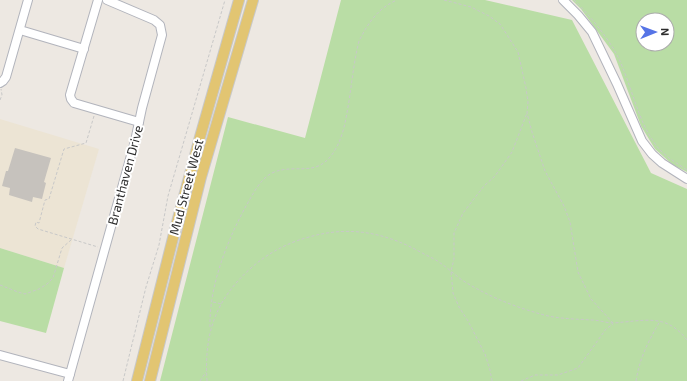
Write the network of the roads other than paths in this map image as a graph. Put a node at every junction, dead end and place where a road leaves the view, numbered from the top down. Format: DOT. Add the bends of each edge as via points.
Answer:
graph roads {
  1 [pos="28,0"];
  2 [pos="98,0"];
  3 [pos="107,0"];
  4 [pos="240,0"];
  5 [pos="253,0"];
  6 [pos="564,0"];
  7 [pos="20,30"];
  8 [pos="84,49"];
  9 [pos="0,84"];
  10 [pos="139,122"];
  11 [pos="687,179"];
  12 [pos="0,355"];
  13 [pos="69,378"];
  14 [pos="137,381"];
  15 [pos="150,381"];
  1 -- 7 [label="street"];
  2 -- 8 [label="street"];
  3 -- 10 [label="street, Branthaven Drive" via="154,20 162,31 161,44"];
  4 -- 14 [label="main road, Mud Street West" via="200,137"];
  5 -- 15 [label="main road, Mud Street West" via="201,177"];
  6 -- 11 [label="street" via="592,32 642,141 662,163"];
  7 -- 8 [label="street"];
  7 -- 9 [label="street" via="6,76"];
  8 -- 10 [label="street" via="70,96 74,104"];
  10 -- 13 [label="street, Branthaven Drive"];
  12 -- 13 [label="street"];
}
